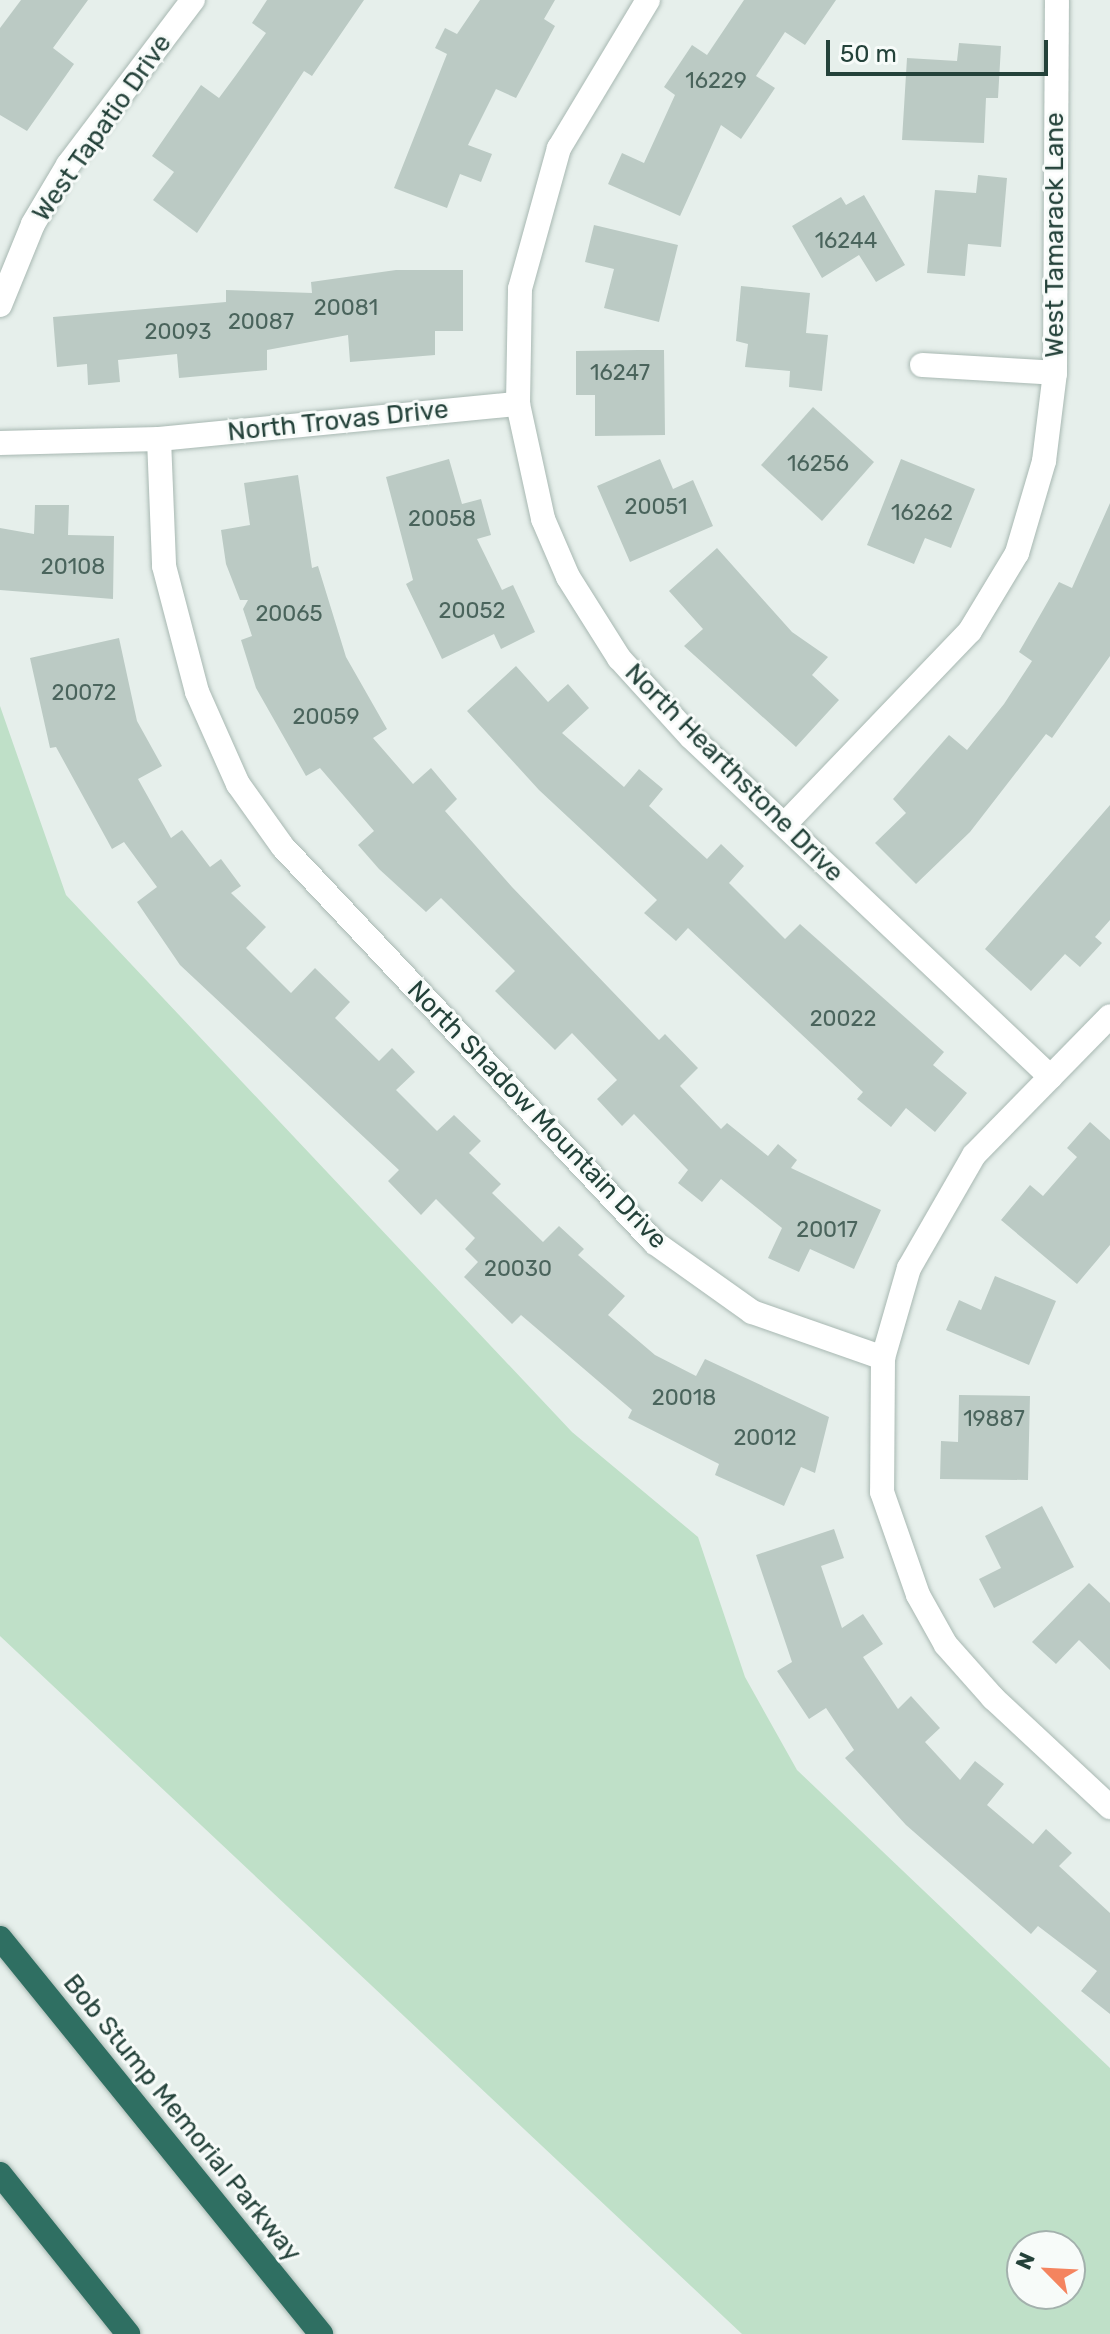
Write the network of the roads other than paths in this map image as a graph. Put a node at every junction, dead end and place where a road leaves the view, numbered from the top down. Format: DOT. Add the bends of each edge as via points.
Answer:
graph roads {
  1 [pos="193,0"];
  2 [pos="648,0"];
  3 [pos="1057,0"];
  4 [pos="0,305"];
  5 [pos="922,365"];
  6 [pos="1055,373"];
  7 [pos="518,404"];
  8 [pos="159,439"];
  9 [pos="0,443"];
  10 [pos="785,824"];
  11 [pos="1110,1016"];
  12 [pos="1051,1077"];
  13 [pos="883,1358"];
  14 [pos="1110,1807"];
  15 [pos="0,1938"];
  16 [pos="0,2174"];
  17 [pos="128,2334"];
  18 [pos="321,2334"];
  1 -- 4 [label="street, West Tapatio Drive" via="68,165 33,224"];
  2 -- 7 [label="street, North Hearthstone Drive" via="586,94 536,211 520,289"];
  3 -- 6 [label="street, West Tamarack Lane"];
  5 -- 6 [label="street, West Tamarack Lane"];
  6 -- 10 [label="street, West Tamarack Lane" via="1044,461 1017,553 970,631"];
  7 -- 8 [label="street, North Trovas Drive"];
  7 -- 10 [label="street, North Hearthstone Drive" via="543,519 593,623 691,737"];
  8 -- 9 [label="street"];
  8 -- 13 [label="street, North Shadow Mountain Drive" via="164,566 197,692 238,784 283,847 655,1243 752,1312"];
  10 -- 12 [label="street, North Hearthstone Drive"];
  11 -- 12 [label="street"];
  12 -- 13 [label="street" via="974,1155 940,1209 909,1268"];
  13 -- 14 [label="street" via="882,1492 918,1595 946,1645 993,1698"];
  15 -- 18 [label="highway, Bob Stump Memorial Parkway"];
  16 -- 17 [label="highway"];
}
